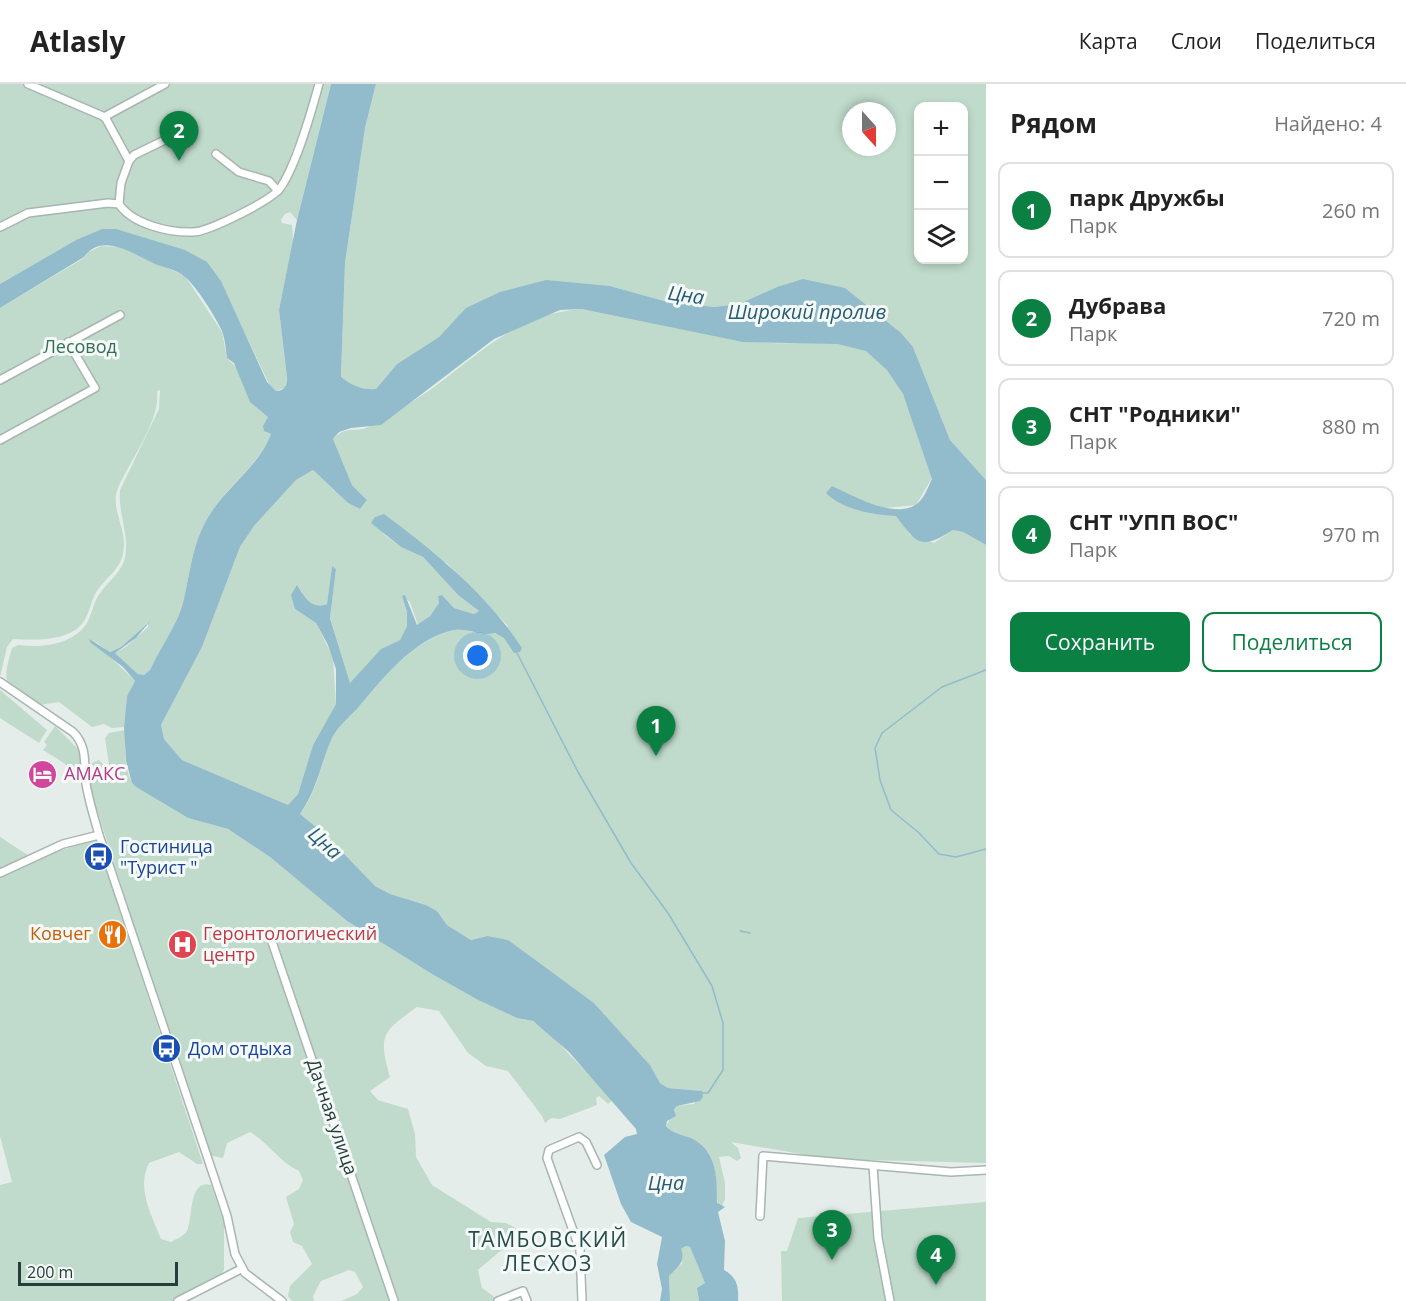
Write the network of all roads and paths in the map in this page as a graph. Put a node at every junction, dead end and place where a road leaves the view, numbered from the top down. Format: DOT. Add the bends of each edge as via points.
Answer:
graph roads {
  1 [pos="28,84"];
  2 [pos="165,84"];
  3 [pos="319,84"];
  4 [pos="39,87"];
  5 [pos="104,117"];
  6 [pos="187,137"];
  7 [pos="216,154"];
  8 [pos="129,161"];
  9 [pos="278,191"];
  10 [pos="119,204"];
  11 [pos="0,227"];
  12 [pos="120,315"];
  13 [pos="68,342"];
  14 [pos="0,380"];
  15 [pos="0,440"];
  16 [pos="0,682"];
  17 [pos="99,835"];
  18 [pos="0,873"];
  19 [pos="269,933"];
  20 [pos="597,1165"];
  21 [pos="873,1166"];
  22 [pos="986,1170"];
  23 [pos="760,1216"];
  24 [pos="241,1269"];
  25 [pos="178,1301"];
  26 [pos="282,1301"];
  27 [pos="394,1301"];
  28 [pos="498,1301"];
  29 [pos="527,1301"];
  30 [pos="582,1301"];
  31 [pos="890,1301"];
  1 -- 4 [label="street"];
  2 -- 5 [label="street"];
  3 -- 9 [label="street" via="292,164"];
  4 -- 5 [label="street"];
  5 -- 8 [label="street"];
  6 -- 8 [label="street" via="175,135"];
  7 -- 9 [label="street" via="239,172 268,181"];
  8 -- 10 [label="street"];
  9 -- 10 [label="street" via="258,206 193,232 139,221"];
  10 -- 11 [label="street" via="28,213"];
  12 -- 13 [label="street"];
  13 -- 14 [label="street"];
  13 -- 15 [label="street" via="95,388"];
  16 -- 17 [label="street" via="79,739 86,756 87,789"];
  17 -- 18 [label="street" via="63,844"];
  17 -- 24 [label="street" via="227,1216"];
  19 -- 27 [label="street, Дачная улица"];
  20 -- 30 [label="street" via="586,1142 579,1137 549,1150 547,1158 580,1250"];
  21 -- 22 [label="street" via="951,1172"];
  21 -- 23 [label="street" via="763,1156"];
  21 -- 31 [label="street" via="878,1238"];
  24 -- 25 [label="street"];
  24 -- 26 [label="street"];
  28 -- 29 [label="street" via="523,1292"];
}
